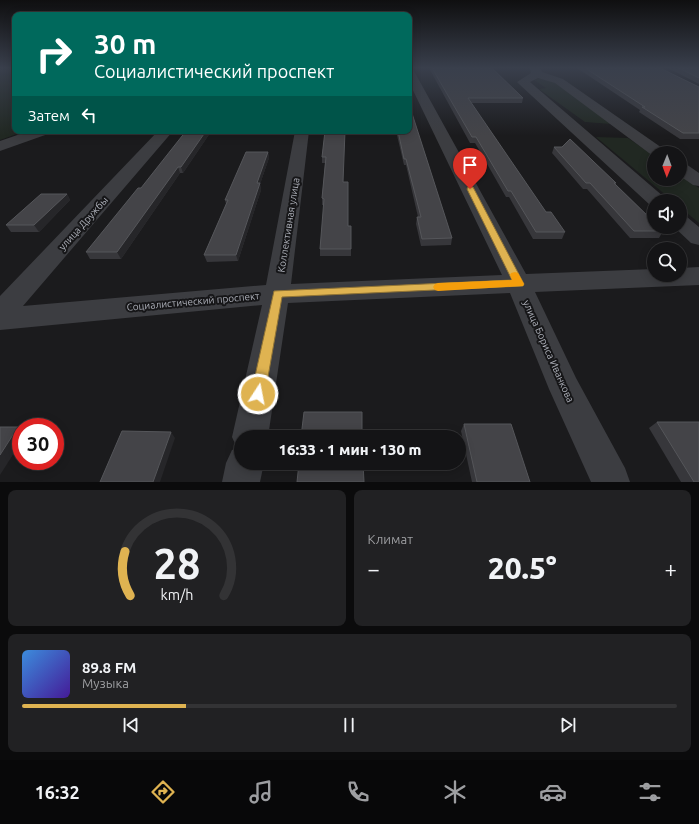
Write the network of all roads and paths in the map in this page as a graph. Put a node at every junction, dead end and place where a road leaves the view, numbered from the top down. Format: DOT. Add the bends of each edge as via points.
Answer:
graph roads {
  1 [pos="419,90"];
  2 [pos="533,90"];
  3 [pos="571,90"];
  4 [pos="34,134"];
  5 [pos="163,134"];
  6 [pos="302,134"];
  7 [pos="0,146"];
  8 [pos="649,146"];
  9 [pos="687,173"];
  10 [pos="699,181"];
  11 [pos="649,194"];
  12 [pos="687,228"];
  13 [pos="699,238"];
  14 [pos="699,276"];
  15 [pos="519,284"];
  16 [pos="277,294"];
  17 [pos="0,314"];
  18 [pos="0,319"];
  19 [pos="251,430"];
  20 [pos="244,470"];
  21 [pos="241,482"];
  22 [pos="611,482"];
  1 -- 15 [label="street, улица Бориса Иванкова"];
  2 -- 11 [label="street"];
  3 -- 8 [label="street"];
  4 -- 7 [label="street"];
  5 -- 17 [label="street, улица Дружбы"];
  6 -- 16 [label="street, Коллективная улица"];
  9 -- 10 [label="street"];
  12 -- 13 [label="street"];
  14 -- 15 [label="street, Социалистический проспект"];
  15 -- 16 [label="street, Социалистический проспект"];
  15 -- 22 [label="street, улица Бориса Иванкова" via="565,388"];
  16 -- 18 [label="street, Социалистический проспект"];
  16 -- 19 [label="street, Коллективная улица"];
  20 -- 21 [label="street"];
}
